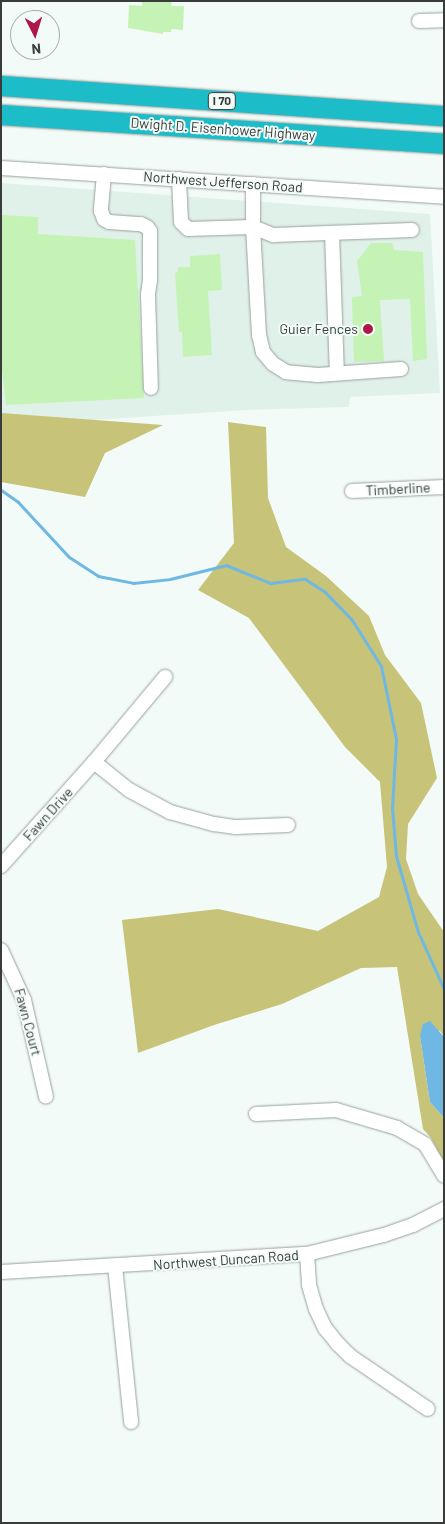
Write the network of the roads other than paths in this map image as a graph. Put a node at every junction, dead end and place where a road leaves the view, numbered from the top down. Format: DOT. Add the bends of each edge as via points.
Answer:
graph roads {
  1 [pos="444,20"];
  2 [pos="419,21"];
  3 [pos="1,86"];
  4 [pos="1,115"];
  5 [pos="444,116"];
  6 [pos="444,144"];
  7 [pos="1,168"];
  8 [pos="104,174"];
  9 [pos="179,179"];
  10 [pos="253,184"];
  11 [pos="444,197"];
  12 [pos="253,227"];
  13 [pos="412,230"];
  14 [pos="332,233"];
  15 [pos="400,369"];
  16 [pos="337,373"];
  17 [pos="152,388"];
  18 [pos="444,487"];
  19 [pos="352,491"];
  20 [pos="165,678"];
  21 [pos="94,762"];
  22 [pos="288,825"];
  23 [pos="1,866"];
  24 [pos="1,950"];
  25 [pos="46,1097"];
  26 [pos="256,1114"];
  27 [pos="444,1176"];
  28 [pos="444,1209"];
  29 [pos="307,1254"];
  30 [pos="115,1266"];
  31 [pos="1,1272"];
  32 [pos="428,1409"];
  33 [pos="131,1422"];
  1 -- 2 [label="street"];
  3 -- 5 [label="highway, Dwight D. Eisenhower Highway / I 70"];
  4 -- 6 [label="highway, Dwight D. Eisenhower Highway / I 70"];
  7 -- 8 [label="street, Northwest Jefferson Road"];
  8 -- 9 [label="street, Northwest Jefferson Road"];
  8 -- 17 [label="street" via="101,211 104,219 141,224 150,232 148,295"];
  9 -- 10 [label="street, Northwest Jefferson Road"];
  9 -- 12 [label="street" via="184,227"];
  10 -- 11 [label="street, Northwest Jefferson Road"];
  10 -- 12 [label="street"];
  12 -- 14 [label="street" via="273,235"];
  12 -- 16 [label="street" via="259,335 263,352 286,372"];
  13 -- 14 [label="street"];
  14 -- 16 [label="street"];
  15 -- 16 [label="street"];
  18 -- 19 [label="street, Timberline"];
  20 -- 21 [label="street, Fawn Drive"];
  21 -- 22 [label="street" via="129,790 170,812 236,827"];
  21 -- 23 [label="street, Fawn Drive"];
  24 -- 25 [label="street, Fawn Court" via="24,1000"];
  26 -- 27 [label="street" via="336,1110 397,1128 425,1144"];
  28 -- 29 [label="street, Northwest Duncan Road" via="384,1235"];
  29 -- 30 [label="street, Northwest Duncan Road"];
  29 -- 32 [label="street" via="309,1285 325,1328 350,1356"];
  30 -- 31 [label="street, Northwest Duncan Road"];
  30 -- 33 [label="street"];
}
